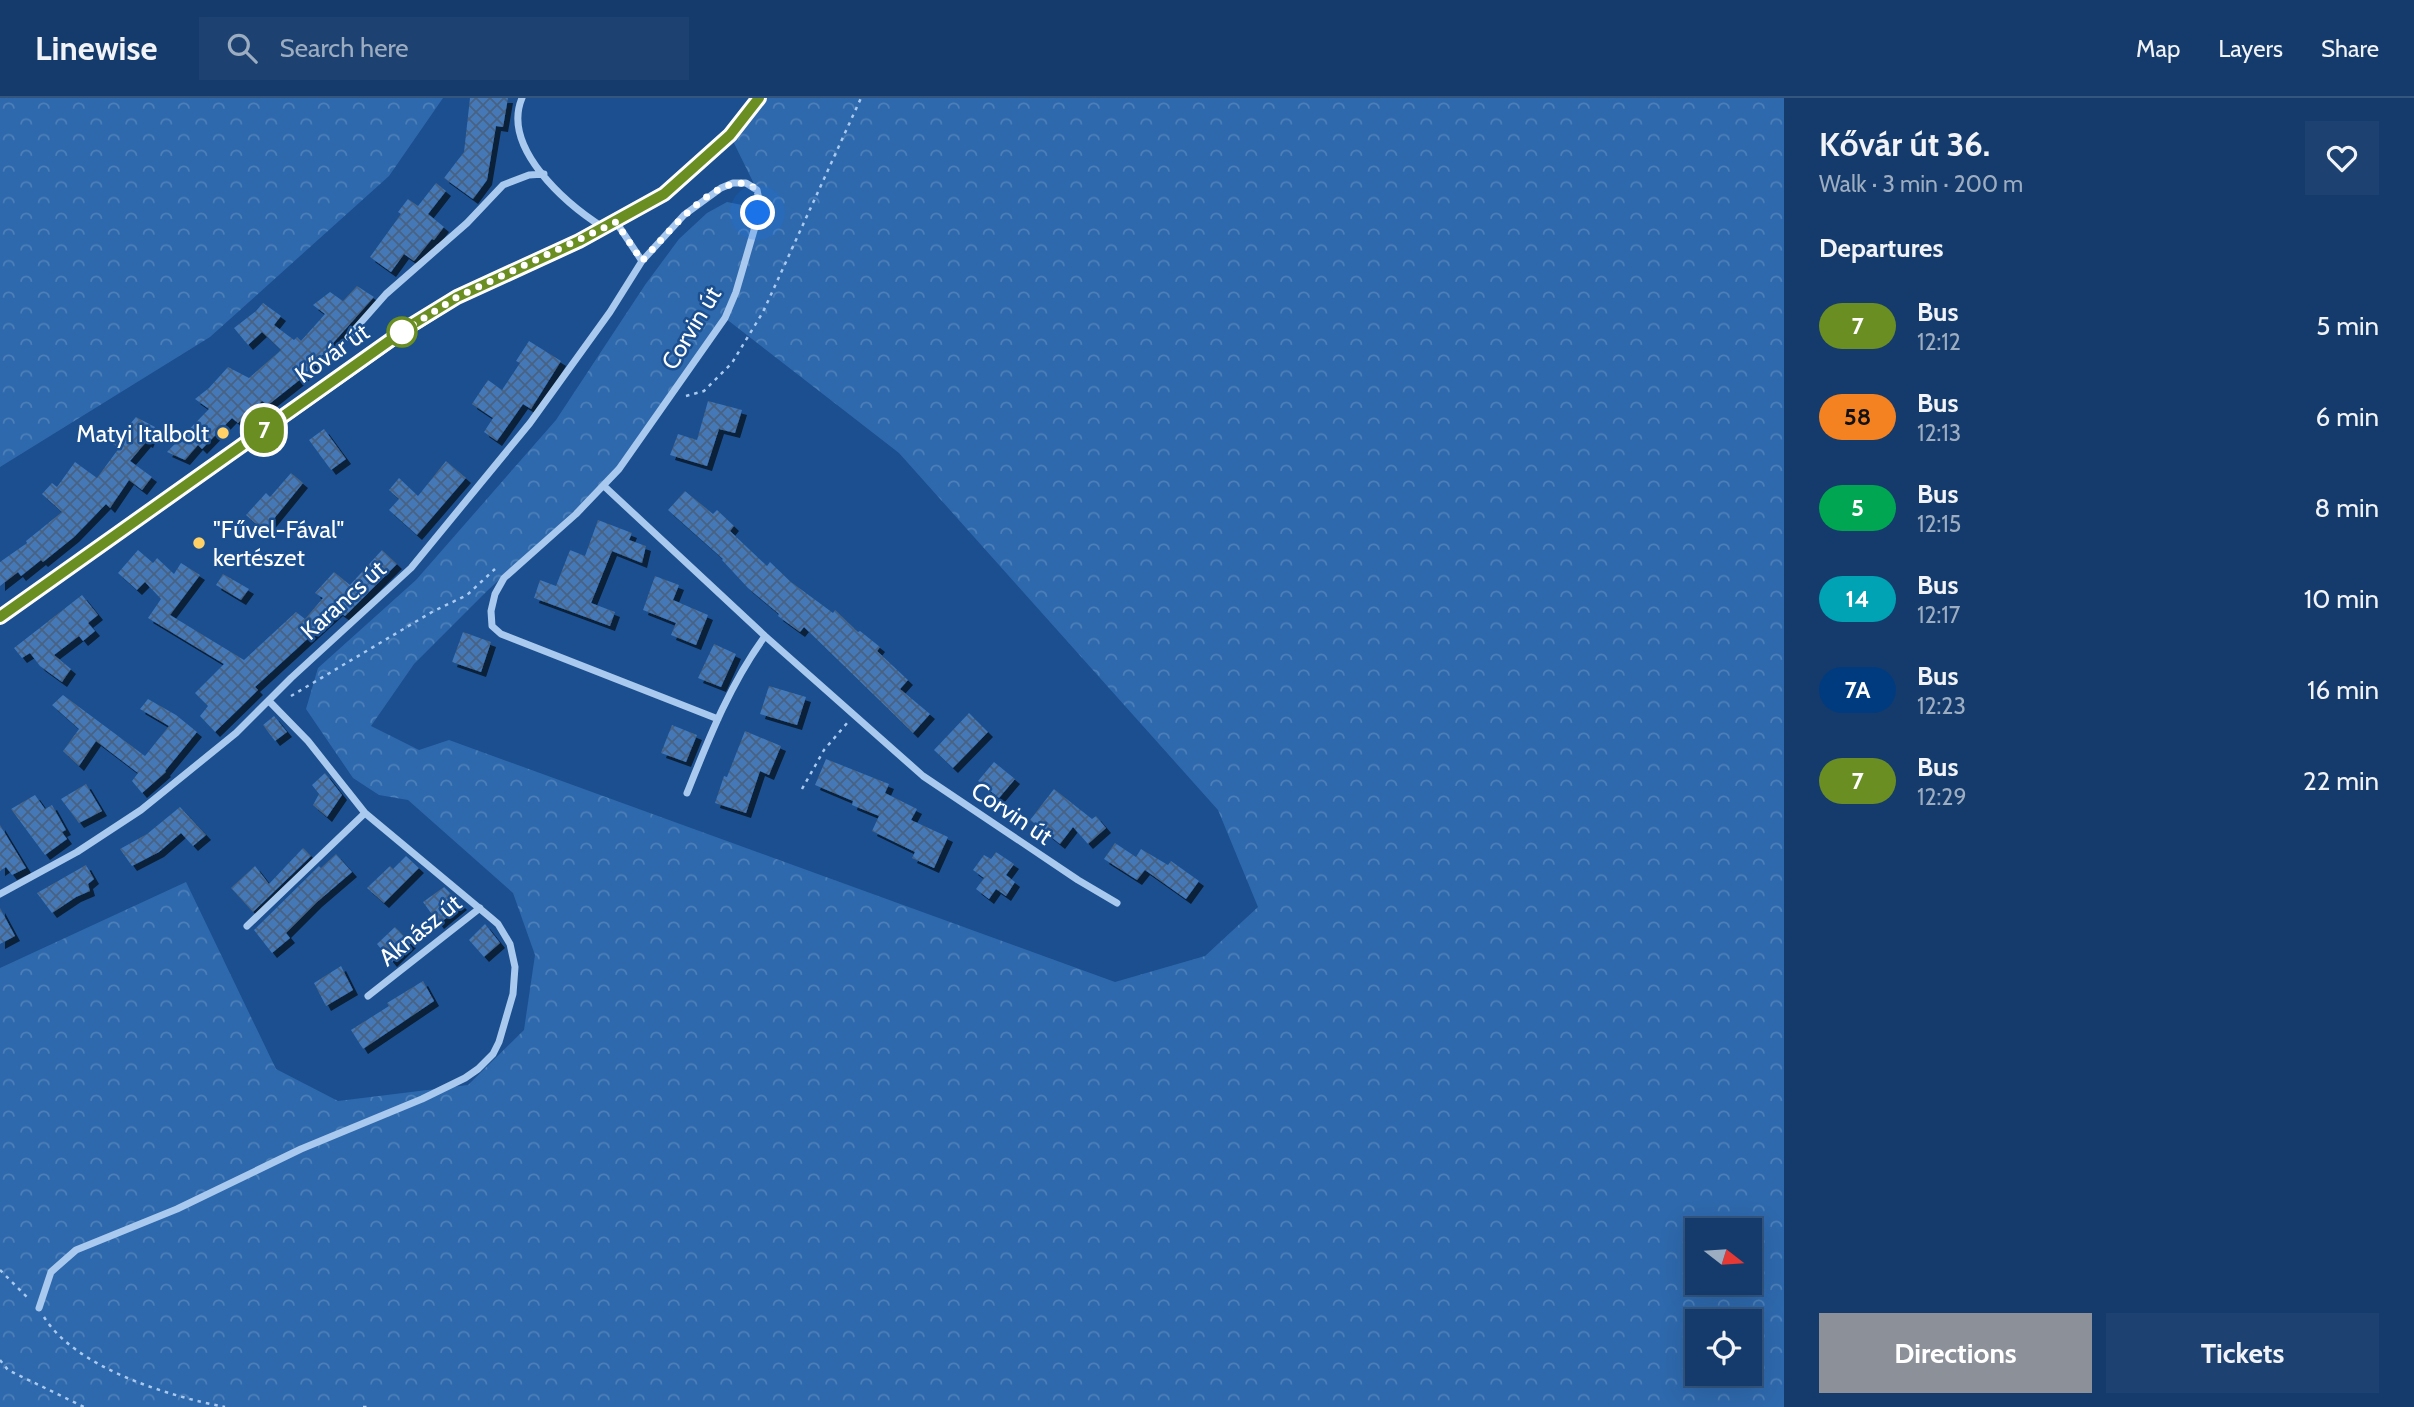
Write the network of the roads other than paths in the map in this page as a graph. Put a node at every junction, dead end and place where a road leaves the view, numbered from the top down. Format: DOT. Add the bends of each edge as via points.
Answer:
graph roads {
  1 [pos="522,98"];
  2 [pos="759,98"];
  3 [pos="544,174"];
  4 [pos="610,225"];
  5 [pos="642,261"];
  6 [pos="348,337"];
  7 [pos="604,486"];
  8 [pos="0,617"];
  9 [pos="765,636"];
  10 [pos="269,701"];
  11 [pos="718,719"];
  12 [pos="687,793"];
  13 [pos="365,813"];
  14 [pos="0,894"];
  15 [pos="1117,903"];
  16 [pos="480,908"];
  17 [pos="247,926"];
  18 [pos="368,996"];
  19 [pos="38,1308"];
  1 -- 3 [label="street" via="518,117 523,145"];
  2 -- 4 [label="main road" via="730,135 664,194"];
  3 -- 4 [label="street" via="581,213"];
  3 -- 6 [label="street, Kővár út" via="503,185 386,294"];
  4 -- 5 [label="street"];
  4 -- 8 [label="main road, Kővár út" via="457,297 413,324"];
  5 -- 7 [label="street, Corvin út" via="684,215 721,188 740,182 757,190 755,227 731,304 668,401"];
  5 -- 10 [label="street, Karancs út" via="530,423 420,558"];
  7 -- 9 [label="street, Corvin út"];
  7 -- 11 [label="street, Corvin út" via="503,578 491,607 492,626 497,632"];
  9 -- 11 [label="street" via="740,673"];
  9 -- 15 [label="street, Corvin út" via="923,776"];
  10 -- 13 [label="street, Aknász út" via="308,741"];
  10 -- 14 [label="street, Karancs út" via="160,796 77,852"];
  11 -- 12 [label="street"];
  13 -- 16 [label="street, Aknász út"];
  13 -- 17 [label="street"];
  16 -- 18 [label="street, Aknász út"];
  16 -- 19 [label="street" via="505,933 514,976 499,1042 478,1069 422,1099 76,1250 51,1272"];
}
